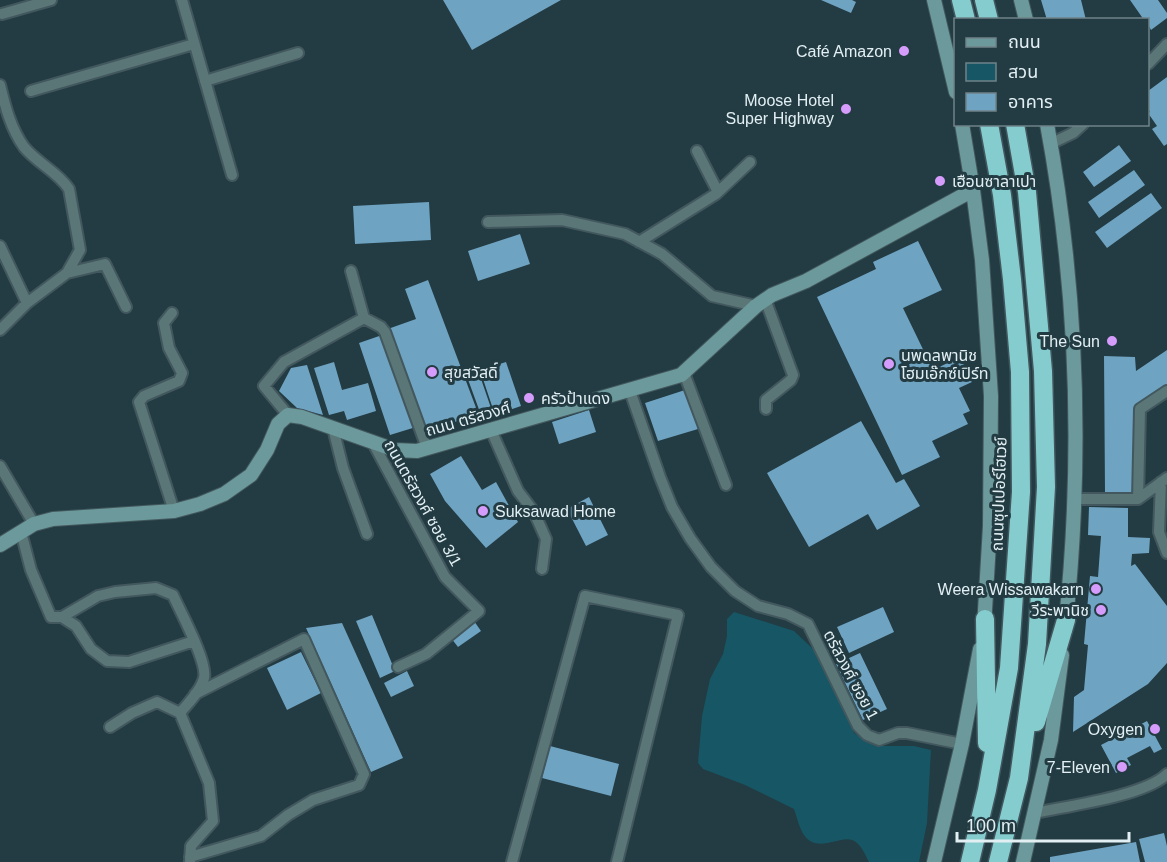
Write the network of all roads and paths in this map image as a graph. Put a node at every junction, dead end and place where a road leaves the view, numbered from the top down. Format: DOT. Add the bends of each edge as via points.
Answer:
graph roads {
  1 [pos="51,0"];
  2 [pos="182,0"];
  3 [pos="934,0"];
  4 [pos="961,0"];
  5 [pos="984,0"];
  6 [pos="1021,0"];
  7 [pos="2,14"];
  8 [pos="966,18"];
  9 [pos="988,18"];
  10 [pos="1026,18"];
  11 [pos="194,44"];
  12 [pos="1167,44"];
  13 [pos="297,53"];
  14 [pos="1149,63"];
  15 [pos="205,81"];
  16 [pos="954,84"];
  17 [pos="0,85"];
  18 [pos="31,91"];
  19 [pos="962,126"];
  20 [pos="989,126"];
  21 [pos="1016,126"];
  22 [pos="1047,126"];
  23 [pos="1081,126"];
  24 [pos="1050,144"];
  25 [pos="697,151"];
  26 [pos="750,162"];
  27 [pos="232,175"];
  28 [pos="973,190"];
  29 [pos="718,192"];
  30 [pos="488,222"];
  31 [pos="639,242"];
  32 [pos="0,246"];
  33 [pos="351,271"];
  34 [pos="67,273"];
  35 [pos="27,303"];
  36 [pos="761,303"];
  37 [pos="126,307"];
  38 [pos="171,313"];
  39 [pos="364,318"];
  40 [pos="0,330"];
  41 [pos="684,373"];
  42 [pos="630,391"];
  43 [pos="1167,391"];
  44 [pos="766,409"];
  45 [pos="288,415"];
  46 [pos="333,428"];
  47 [pos="491,430"];
  48 [pos="372,441"];
  49 [pos="428,448"];
  50 [pos="0,466"];
  51 [pos="1164,480"];
  52 [pos="726,485"];
  53 [pos="1076,498"];
  54 [pos="1138,498"];
  55 [pos="174,511"];
  56 [pos="34,524"];
  57 [pos="21,532"];
  58 [pos="367,534"];
  59 [pos="0,545"];
  60 [pos="1167,553"];
  61 [pos="542,569"];
  62 [pos="62,616"];
  63 [pos="986,619"];
  64 [pos="1066,620"];
  65 [pos="194,641"];
  66 [pos="398,667"];
  67 [pos="195,694"];
  68 [pos="180,713"];
  69 [pos="110,727"];
  70 [pos="962,744"];
  71 [pos="1167,774"];
  72 [pos="1019,778"];
  73 [pos="987,790"];
  74 [pos="1035,813"];
  75 [pos="190,860"];
  76 [pos="512,862"];
  77 [pos="617,862"];
  78 [pos="934,862"];
  79 [pos="970,862"];
  80 [pos="998,862"];
  81 [pos="1023,862"];
  1 -- 7 [label="street"];
  2 -- 11 [label="street"];
  3 -- 16 [label="main road"];
  4 -- 8 [label="highway"];
  5 -- 9 [label="highway"];
  6 -- 10 [label="main road"];
  11 -- 15 [label="street"];
  11 -- 18 [label="street"];
  12 -- 14 [label="street"];
  13 -- 15 [label="street"];
  15 -- 27 [label="street"];
  17 -- 34 [label="street" via="7,111 25,147 69,189 80,250"];
  19 -- 28 [label="main road"];
  20 -- 73 [label="highway, ถนนซุปเปอร์ไฮเวย์" via="1012,279 1020,372 1021,492 1009,668"];
  21 -- 72 [label="highway" via="1041,348 1046,487 1037,644"];
  22 -- 24 [label="main road"];
  23 -- 24 [label="street"];
  24 -- 53 [label="main road" via="1072,326"];
  25 -- 29 [label="street"];
  26 -- 29 [label="street"];
  28 -- 36 [label="main road, ถนน ตรัสวงศ์"];
  28 -- 63 [label="main road" via="990,396"];
  29 -- 31 [label="street"];
  30 -- 31 [label="street" via="562,220 626,234"];
  31 -- 36 [label="street" via="662,254 712,296"];
  32 -- 35 [label="street"];
  33 -- 39 [label="street"];
  34 -- 35 [label="street"];
  34 -- 37 [label="street" via="105,264"];
  35 -- 40 [label="street"];
  36 -- 41 [label="main road, ถนน ตรัสวงศ์"];
  36 -- 44 [label="street" via="793,375 791,381 766,400"];
  38 -- 55 [label="street" via="164,323 169,348 182,373 178,381 139,402"];
  39 -- 45 [label="street" via="284,362 264,386"];
  39 -- 49 [label="street" via="385,332"];
  41 -- 42 [label="main road, ถนน ตรัสวงศ์"];
  41 -- 52 [label="street"];
  42 -- 47 [label="main road, ถนน ตรัสวงศ์"];
  42 -- 70 [label="street, ตรัสวงศ์ ซอย 1" via="672,507 690,538 735,591 758,606 808,624 858,726 879,740 907,733"];
  43 -- 54 [label="street" via="1140,409"];
  45 -- 46 [label="main road, ถนน ตรัสวงศ์"];
  45 -- 55 [label="main road" via="278,424 251,475 224,494"];
  46 -- 48 [label="main road, ถนน ตรัสวงศ์"];
  46 -- 58 [label="street"];
  47 -- 49 [label="main road, ถนน ตรัสวงศ์"];
  47 -- 61 [label="street" via="518,491 534,512 546,539"];
  48 -- 49 [label="main road, ถนน ตรัสวงศ์" via="395,450"];
  48 -- 66 [label="street, ถนนตรัสวงศ์ ซอย 3/1" via="445,578 479,610 426,654"];
  50 -- 56 [label="street"];
  51 -- 54 [label="street"];
  51 -- 60 [label="street" via="1159,532"];
  53 -- 54 [label="street"];
  53 -- 64 [label="main road"];
  55 -- 56 [label="main road" via="53,519"];
  56 -- 57 [label="main road"];
  57 -- 59 [label="main road"];
  57 -- 62 [label="street" via="31,570 51,617"];
  62 -- 65 [label="street" via="76,626 91,649 107,662 129,662"];
  62 -- 65 [label="street" via="98,596 156,588 172,595"];
  63 -- 70 [label="main road"];
  63 -- 73 [label="highway"];
  64 -- 72 [label="highway"];
  64 -- 74 [label="main road" via="1051,740"];
  65 -- 67 [label="street" via="204,678"];
  67 -- 68 [label="street"];
  67 -- 75 [label="street" via="304,639 364,774 359,785 313,800 261,836"];
  68 -- 69 [label="street" via="156,702"];
  68 -- 75 [label="street" via="209,783 213,820 190,846"];
  70 -- 78 [label="main road"];
  71 -- 74 [label="street" via="1129,792"];
  72 -- 80 [label="highway"];
  73 -- 79 [label="highway, ถนนซุปเปอร์ไฮเวย์"];
  74 -- 81 [label="main road"];
  76 -- 77 [label="street" via="585,596 678,615"];
}
